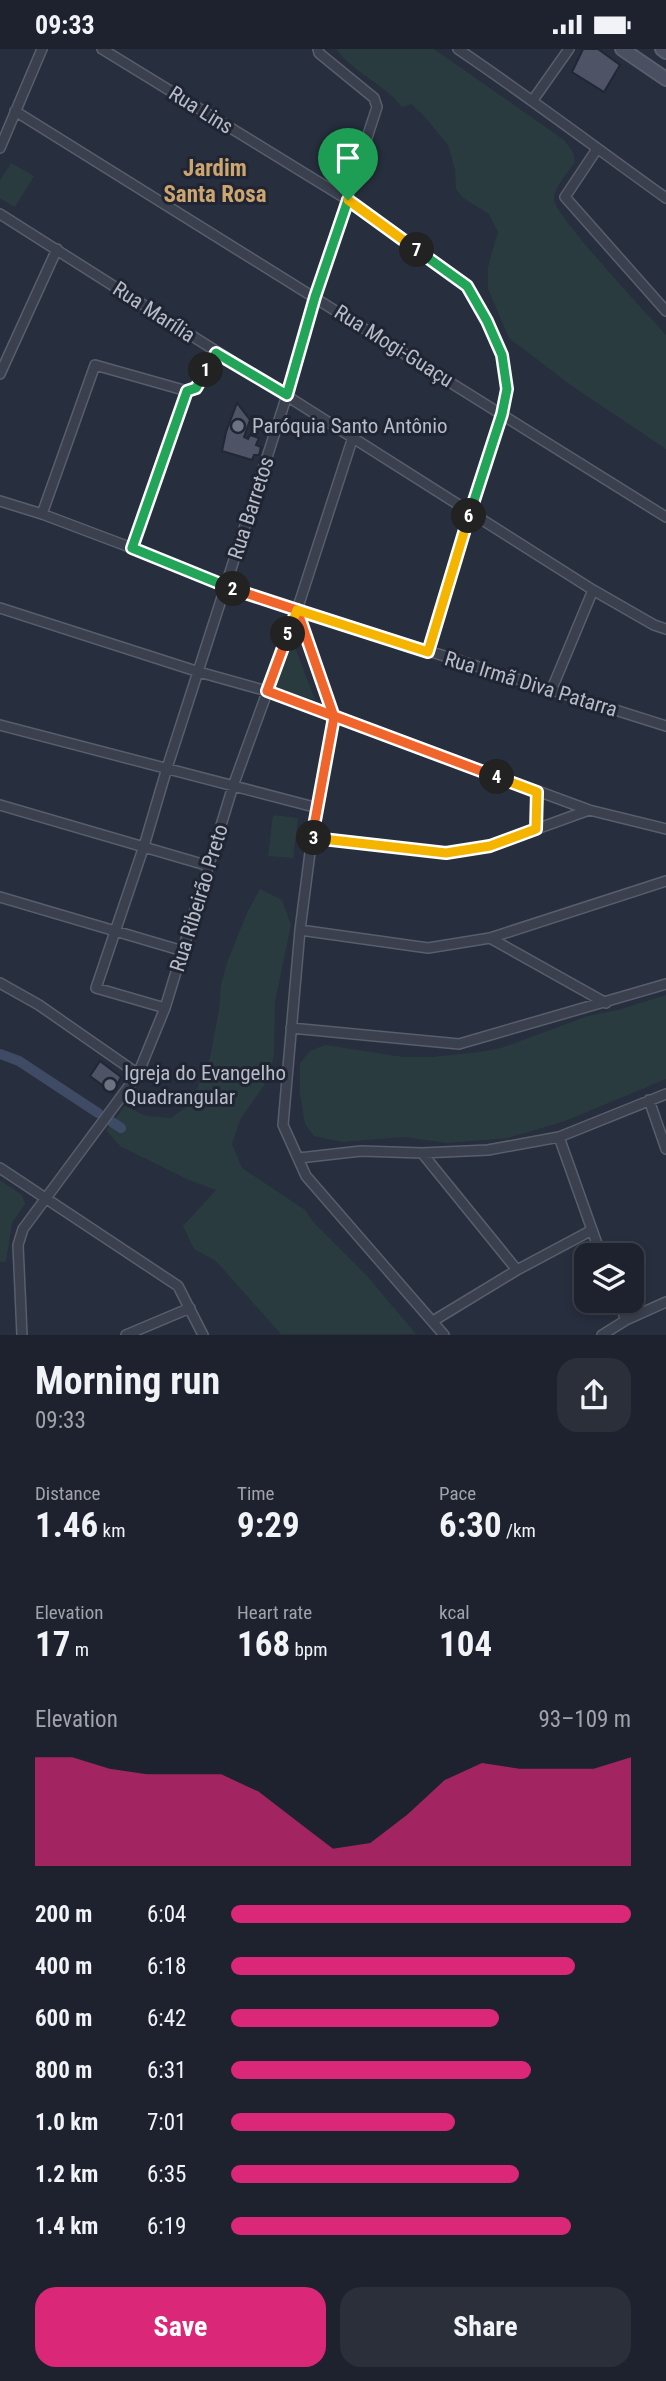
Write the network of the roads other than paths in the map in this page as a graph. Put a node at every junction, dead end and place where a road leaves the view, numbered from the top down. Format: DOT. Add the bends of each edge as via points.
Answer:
graph roads {
  1 [pos="42,49"];
  2 [pos="102,49"];
  3 [pos="318,49"];
  4 [pos="458,49"];
  5 [pos="569,49"];
  6 [pos="622,49"];
  7 [pos="666,79"];
  8 [pos="533,100"];
  9 [pos="15,111"];
  10 [pos="0,148"];
  11 [pos="597,149"];
  12 [pos="666,198"];
  13 [pos="348,200"];
  14 [pos="0,214"];
  15 [pos="57,249"];
  16 [pos="315,297"];
  17 [pos="666,311"];
  18 [pos="216,353"];
  19 [pos="0,374"];
  20 [pos="187,391"];
  21 [pos="287,395"];
  22 [pos="502,414"];
  23 [pos="353,437"];
  24 [pos="0,501"];
  25 [pos="470,512"];
  26 [pos="42,514"];
  27 [pos="666,517"];
  28 [pos="132,548"];
  29 [pos="226,587"];
  30 [pos="593,590"];
  31 [pos="0,608"];
  32 [pos="297,610"];
  33 [pos="666,629"];
  34 [pos="428,652"];
  35 [pos="199,672"];
  36 [pos="267,691"];
  37 [pos="551,691"];
  38 [pos="334,717"];
  39 [pos="0,725"];
  40 [pos="666,726"];
  41 [pos="167,768"];
  42 [pos="233,786"];
  43 [pos="537,792"];
  44 [pos="0,805"];
  45 [pos="318,808"];
  46 [pos="589,810"];
  47 [pos="536,829"];
  48 [pos="666,829"];
  49 [pos="312,837"];
  50 [pos="144,846"];
  51 [pos="209,866"];
  52 [pos="666,881"];
  53 [pos="0,897"];
  54 [pos="299,930"];
  55 [pos="116,932"];
  56 [pos="490,938"];
  57 [pos="183,951"];
  58 [pos="0,983"];
  59 [pos="666,984"];
  60 [pos="606,1003"];
  61 [pos="166,1008"];
  62 [pos="291,1028"];
  63 [pos="138,1074"];
  64 [pos="666,1094"];
  65 [pos="649,1101"];
  66 [pos="559,1137"];
  67 [pos="666,1149"];
  68 [pos="422,1153"];
  69 [pos="299,1158"];
  70 [pos="0,1168"];
  71 [pos="44,1198"];
  72 [pos="592,1230"];
  73 [pos="597,1243"];
  74 [pos="517,1270"];
  75 [pos="666,1302"];
  76 [pos="190,1308"];
  77 [pos="623,1313"];
  78 [pos="626,1320"];
  79 [pos="433,1321"];
  80 [pos="22,1335"];
  81 [pos="126,1335"];
  82 [pos="203,1335"];
  83 [pos="444,1335"];
  84 [pos="602,1335"];
  1 -- 9 [label="street"];
  2 -- 13 [label="street, Rua Lins"];
  3 -- 13 [label="street, Rua Barretos" via="374,98 377,107"];
  4 -- 8 [label="street"];
  5 -- 8 [label="street"];
  6 -- 7 [label="street"];
  8 -- 11 [label="street"];
  9 -- 10 [label="street"];
  9 -- 16 [label="street, Rua Mogi-Guaçu"];
  11 -- 12 [label="street"];
  11 -- 17 [label="street" via="565,197"];
  13 -- 16 [label="street, Rua Barretos"];
  13 -- 22 [label="street, Rua Lins" via="467,286 502,355 507,389"];
  14 -- 15 [label="street, Rua Marília"];
  15 -- 18 [label="street, Rua Marília"];
  15 -- 19 [label="street"];
  16 -- 21 [label="street, Rua Barretos"];
  16 -- 22 [label="street, Rua Mogi-Guaçu"];
  18 -- 20 [label="lane" via="196,388"];
  18 -- 21 [label="street, Rua Marília"];
  20 -- 26 [label="street" via="94,365"];
  20 -- 28 [label="street"];
  21 -- 23 [label="street, Rua Marília"];
  21 -- 29 [label="street, Rua Barretos"];
  22 -- 25 [label="street, Rua Lins"];
  22 -- 27 [label="street, Rua Mogi-Guaçu"];
  23 -- 25 [label="street, Rua Marília"];
  23 -- 32 [label="street, Rua Ribeirão Preto"];
  24 -- 26 [label="street, Rua Irmã Diva Patarra"];
  25 -- 30 [label="street, Rua Marília"];
  25 -- 34 [label="street, Rua Lins"];
  26 -- 28 [label="street, Rua Irmã Diva Patarra"];
  28 -- 29 [label="street, Rua Irmã Diva Patarra"];
  29 -- 32 [label="street, Rua Irmã Diva Patarra"];
  29 -- 35 [label="street, Rua Barretos"];
  30 -- 33 [label="street, Rua Marília"];
  30 -- 37 [label="street"];
  31 -- 35 [label="street"];
  32 -- 34 [label="street, Rua Irmã Diva Patarra"];
  32 -- 36 [label="street, Rua Ribeirão Preto"];
  32 -- 38 [label="street"];
  34 -- 37 [label="street, Rua Irmã Diva Patarra"];
  35 -- 36 [label="street"];
  35 -- 41 [label="street, Rua Barretos"];
  36 -- 38 [label="street"];
  36 -- 42 [label="street, Rua Ribeirão Preto"];
  37 -- 40 [label="street, Rua Irmã Diva Patarra"];
  38 -- 43 [label="street"];
  38 -- 45 [label="street"];
  39 -- 41 [label="street"];
  41 -- 42 [label="street"];
  41 -- 50 [label="street, Rua Barretos"];
  42 -- 45 [label="street"];
  42 -- 51 [label="street, Rua Ribeirão Preto"];
  43 -- 46 [label="street"];
  43 -- 47 [label="street"];
  44 -- 50 [label="street"];
  45 -- 49 [label="street"];
  46 -- 47 [label="street"];
  46 -- 48 [label="street"];
  47 -- 49 [label="street" via="490,846 446,853"];
  49 -- 54 [label="street"];
  50 -- 51 [label="street"];
  50 -- 55 [label="street, Rua Barretos"];
  51 -- 57 [label="street, Rua Ribeirão Preto"];
  52 -- 56 [label="street"];
  53 -- 55 [label="street"];
  54 -- 56 [label="street" via="428,948"];
  54 -- 62 [label="street"];
  55 -- 57 [label="street"];
  55 -- 61 [label="street, Rua Barretos" via="96,988"];
  56 -- 60 [label="street"];
  57 -- 61 [label="street, Rua Ribeirão Preto"];
  58 -- 63 [label="street"];
  59 -- 60 [label="street"];
  60 -- 62 [label="street" via="459,1044"];
  61 -- 63 [label="street, Rua Ribeirão Preto"];
  62 -- 69 [label="street" via="283,1125"];
  63 -- 71 [label="street, Rua Ribeirão Preto"];
  64 -- 65 [label="street"];
  65 -- 66 [label="street"];
  65 -- 67 [label="street"];
  66 -- 68 [label="street" via="488,1150"];
  66 -- 72 [label="street"];
  68 -- 69 [label="street" via="361,1151"];
  68 -- 74 [label="street"];
  69 -- 79 [label="street" via="306,1176"];
  70 -- 71 [label="street"];
  71 -- 76 [label="street" via="178,1286"];
  71 -- 80 [label="street, Rua Ribeirão Preto" via="18,1245"];
  72 -- 73 [label="street"];
  72 -- 74 [label="street"];
  74 -- 79 [label="street"];
  75 -- 78 [label="street"];
  76 -- 81 [label="street"];
  76 -- 82 [label="street"];
  77 -- 78 [label="street"];
  78 -- 84 [label="street"];
  79 -- 83 [label="street"];
}
